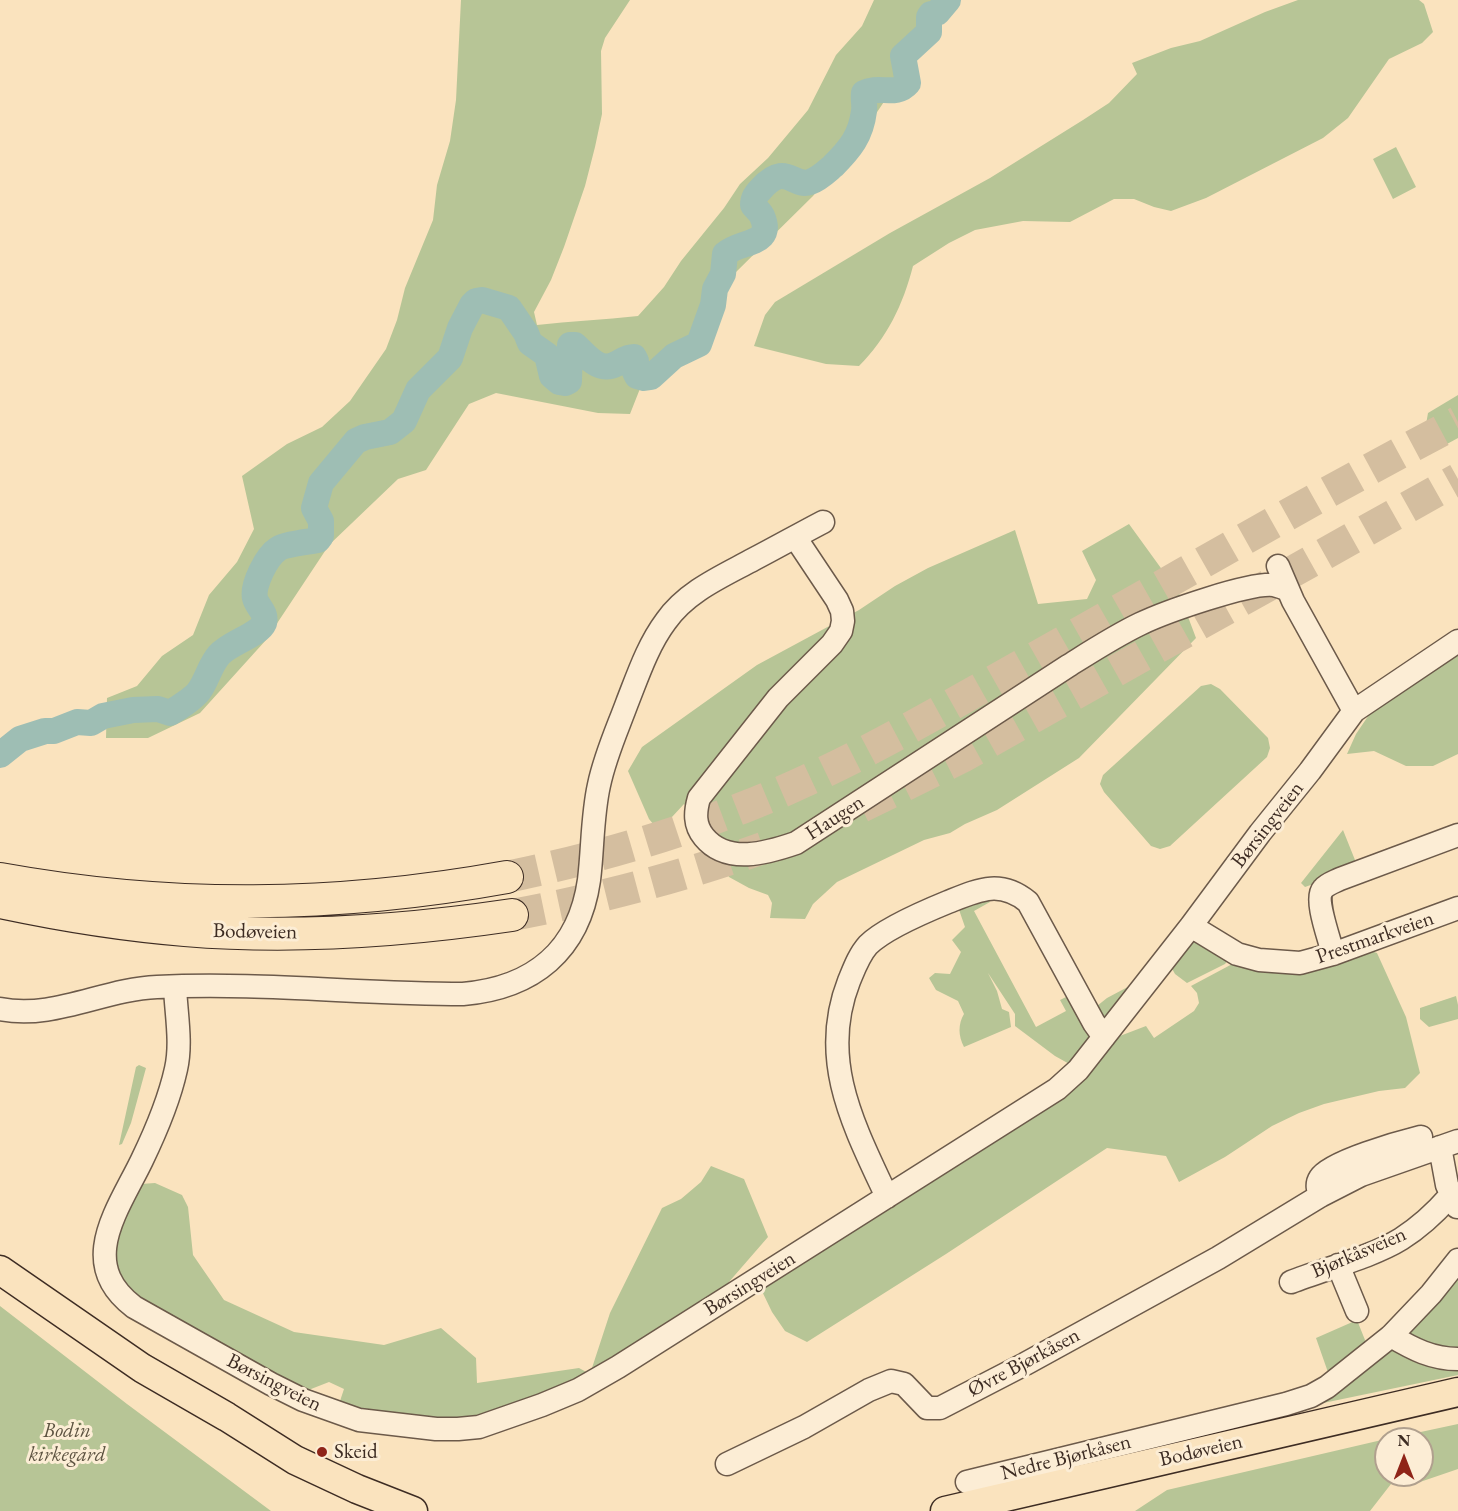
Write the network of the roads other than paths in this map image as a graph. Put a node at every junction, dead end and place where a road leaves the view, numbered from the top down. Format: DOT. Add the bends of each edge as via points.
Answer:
graph roads {
  1 [pos="823,522"];
  2 [pos="795,537"];
  3 [pos="1278,566"];
  4 [pos="1287,590"];
  5 [pos="1458,641"];
  6 [pos="1354,711"];
  7 [pos="1458,835"];
  8 [pos="507,877"];
  9 [pos="0,879"];
  10 [pos="0,902"];
  11 [pos="1458,909"];
  12 [pos="512,915"];
  13 [pos="0,918"];
  14 [pos="102,920"];
  15 [pos="1191,926"];
  16 [pos="1333,954"];
  17 [pos="175,987"];
  18 [pos="0,1009"];
  19 [pos="1104,1037"];
  20 [pos="1440,1141"];
  21 [pos="887,1197"];
  22 [pos="1454,1202"];
  23 [pos="0,1247"];
  24 [pos="1458,1260"];
  25 [pos="1338,1265"];
  26 [pos="0,1270"];
  27 [pos="1291,1282"];
  28 [pos="1357,1311"];
  29 [pos="1391,1336"];
  30 [pos="1458,1359"];
  31 [pos="1458,1392"];
  32 [pos="227,1417"];
  33 [pos="727,1464"];
  34 [pos="967,1482"];
  35 [pos="413,1511"];
  36 [pos="945,1511"];
  1 -- 2 [label="street"];
  2 -- 4 [label="street, Haugen" via="837,600 842,611 841,631 778,698 699,798 696,823 702,836 722,851 754,854 796,843 1058,672 1143,623 1251,587 1274,585"];
  2 -- 17 [label="street" via="692,594 657,634 602,772 582,912 563,946 534,974 495,990 463,994"];
  3 -- 4 [label="street"];
  4 -- 6 [label="street"];
  5 -- 6 [label="street, Børsingveien"];
  6 -- 15 [label="street, Børsingveien"];
  7 -- 16 [label="street" via="1322,889 1320,906"];
  8 -- 9 [label="highway, Bodøveien" via="382,896 244,902 118,896"];
  10 -- 14 [label="highway, Bodøveien"];
  11 -- 16 [label="street, Prestmarkveien"];
  12 -- 14 [label="highway, Bodøveien" via="423,926 295,933 185,930"];
  13 -- 14 [label="highway"];
  15 -- 16 [label="street, Prestmarkveien" via="1237,954 1258,960 1300,963"];
  15 -- 19 [label="street, Børsingveien"];
  17 -- 18 [label="street" via="141,988 36,1012"];
  17 -- 21 [label="street, Børsingveien" via="176,1070 158,1127 107,1232 104,1260 111,1285 134,1307 271,1384 359,1420 458,1429 479,1426 578,1390"];
  19 -- 21 [label="street, Børsingveien" via="1057,1089"];
  19 -- 21 [label="street" via="1028,902 1011,891 985,888 970,893 875,940 862,953 846,988 838,1017 836,1053 847,1104"];
  20 -- 22 [label="street"];
  20 -- 33 [label="street, Øvre Bjørkåsen" via="1320,1196 1218,1258 940,1408 927,1408 904,1384 891,1381"];
  22 -- 25 [label="street, Bjørkåsveien" via="1401,1239"];
  23 -- 32 [label="main road" via="151,1352"];
  24 -- 29 [label="street, Nedre Bjørkåsen"];
  25 -- 27 [label="street, Bjørkåsveien"];
  25 -- 28 [label="street"];
  26 -- 32 [label="main road" via="142,1368"];
  29 -- 30 [label="street" via="1430,1356"];
  29 -- 34 [label="street, Nedre Bjørkåsen" via="1311,1396"];
  31 -- 36 [label="main road, Bodøveien"];
  32 -- 35 [label="main road" via="295,1461"];
}
